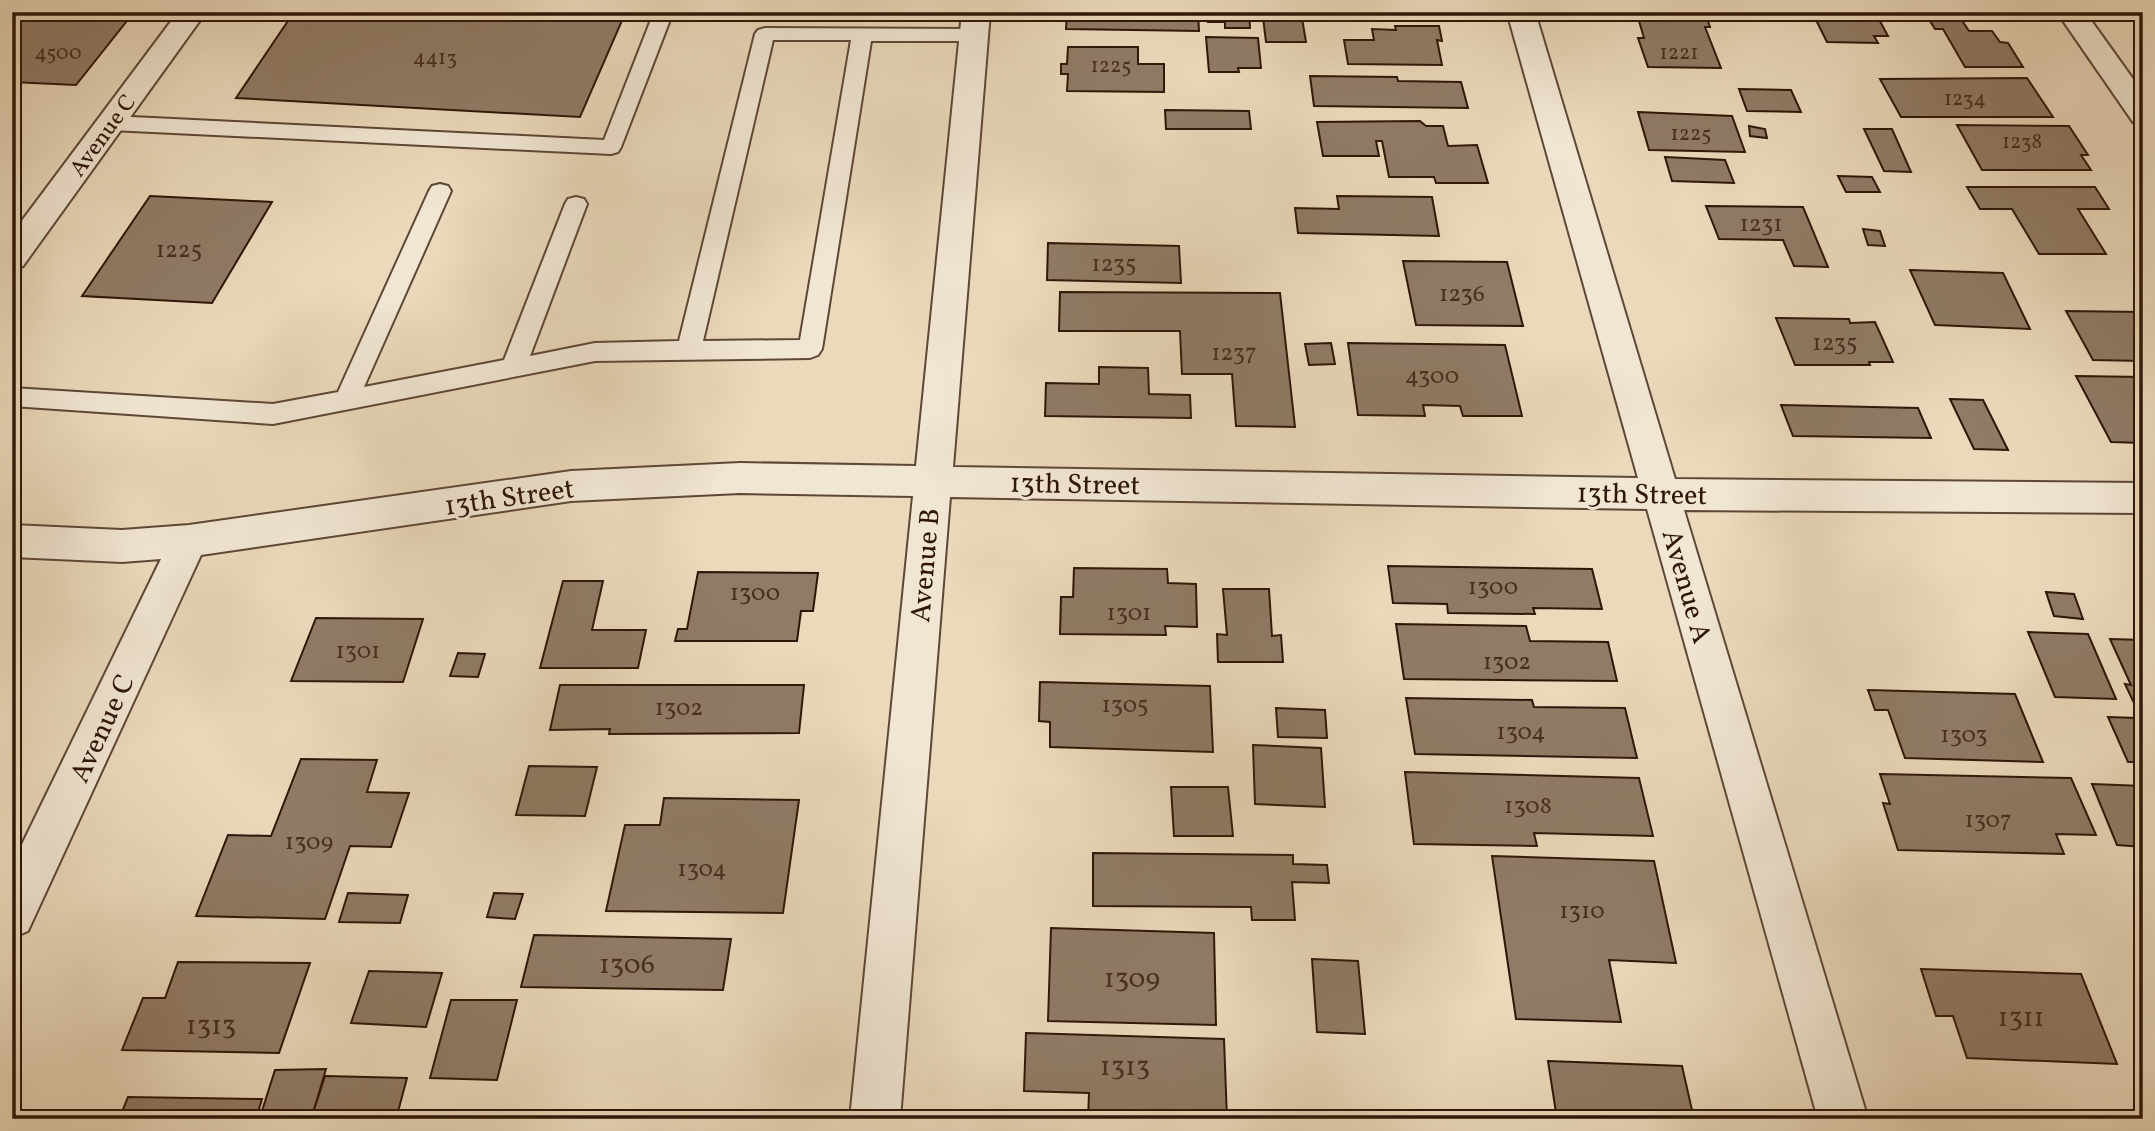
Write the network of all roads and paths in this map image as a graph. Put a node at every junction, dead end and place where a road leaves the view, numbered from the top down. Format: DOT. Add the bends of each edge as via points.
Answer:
graph roads {
  1 [pos="192,12"];
  2 [pos="664,12"];
  3 [pos="1521,12"];
  4 [pos="2071,12"];
  5 [pos="975,23"];
  6 [pos="862,34"];
  7 [pos="2143,115"];
  8 [pos="111,123"];
  9 [pos="440,191"];
  10 [pos="576,204"];
  11 [pos="12,258"];
  12 [pos="689,351"];
  13 [pos="513,368"];
  14 [pos="12,397"];
  15 [pos="346,400"];
  16 [pos="932,480"];
  17 [pos="1661,494"];
  18 [pos="2143,498"];
  19 [pos="12,541"];
  20 [pos="189,541"];
  21 [pos="12,915"];
  22 [pos="875,1119"];
  23 [pos="1843,1119"];
  1 -- 8 [label="street, Avenue C"];
  2 -- 8 [label="lane" via="611,147"];
  3 -- 17 [label="street, Avenue A"];
  4 -- 7 [label="street"];
  5 -- 6 [label="lane"];
  5 -- 16 [label="street, Avenue B"];
  6 -- 12 [label="lane" via="765,34"];
  6 -- 12 [label="lane" via="810,349"];
  8 -- 11 [label="street, Avenue C"];
  9 -- 15 [label="lane"];
  10 -- 13 [label="lane"];
  12 -- 13 [label="lane" via="595,352"];
  13 -- 15 [label="lane"];
  14 -- 15 [label="lane" via="273,414"];
  16 -- 17 [label="street, 13th Street"];
  16 -- 20 [label="street, 13th Street" via="740,478 571,486"];
  16 -- 22 [label="street, Avenue B"];
  17 -- 18 [label="street, 13th Street"];
  17 -- 23 [label="street, Avenue A"];
  19 -- 20 [label="street, 13th Street" via="122,546"];
  20 -- 21 [label="street, Avenue C"];
}
